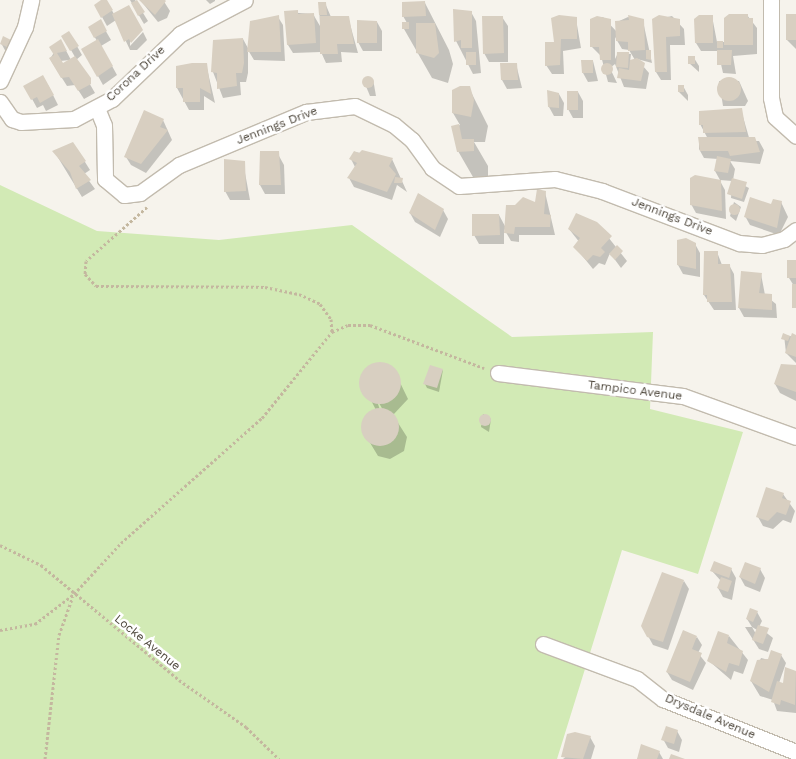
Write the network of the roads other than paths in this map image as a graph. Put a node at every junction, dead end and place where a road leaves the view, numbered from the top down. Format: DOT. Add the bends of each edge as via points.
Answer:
graph roads {
  1 [pos="31,0"];
  2 [pos="245,0"];
  3 [pos="771,0"];
  4 [pos="0,81"];
  5 [pos="0,102"];
  6 [pos="97,108"];
  7 [pos="796,136"];
  8 [pos="796,230"];
  9 [pos="498,373"];
  10 [pos="796,437"];
  11 [pos="542,644"];
  12 [pos="796,752"];
  1 -- 4 [label="street" via="25,27"];
  2 -- 6 [label="street, Corona Drive" via="180,34"];
  3 -- 7 [label="street" via="771,98 775,117"];
  5 -- 6 [label="street, Corona Drive" via="12,119 36,125 74,119"];
  6 -- 8 [label="street, Jennings Drive" via="104,125 105,179 124,195 140,193 179,165 306,112 356,106 394,125 412,140 432,168 459,186 555,179 602,191 739,243 762,245 784,239"];
  9 -- 10 [label="street, Tampico Avenue" via="683,396"];
  11 -- 12 [label="street, Drysdale Avenue" via="638,679 664,698"];
}
